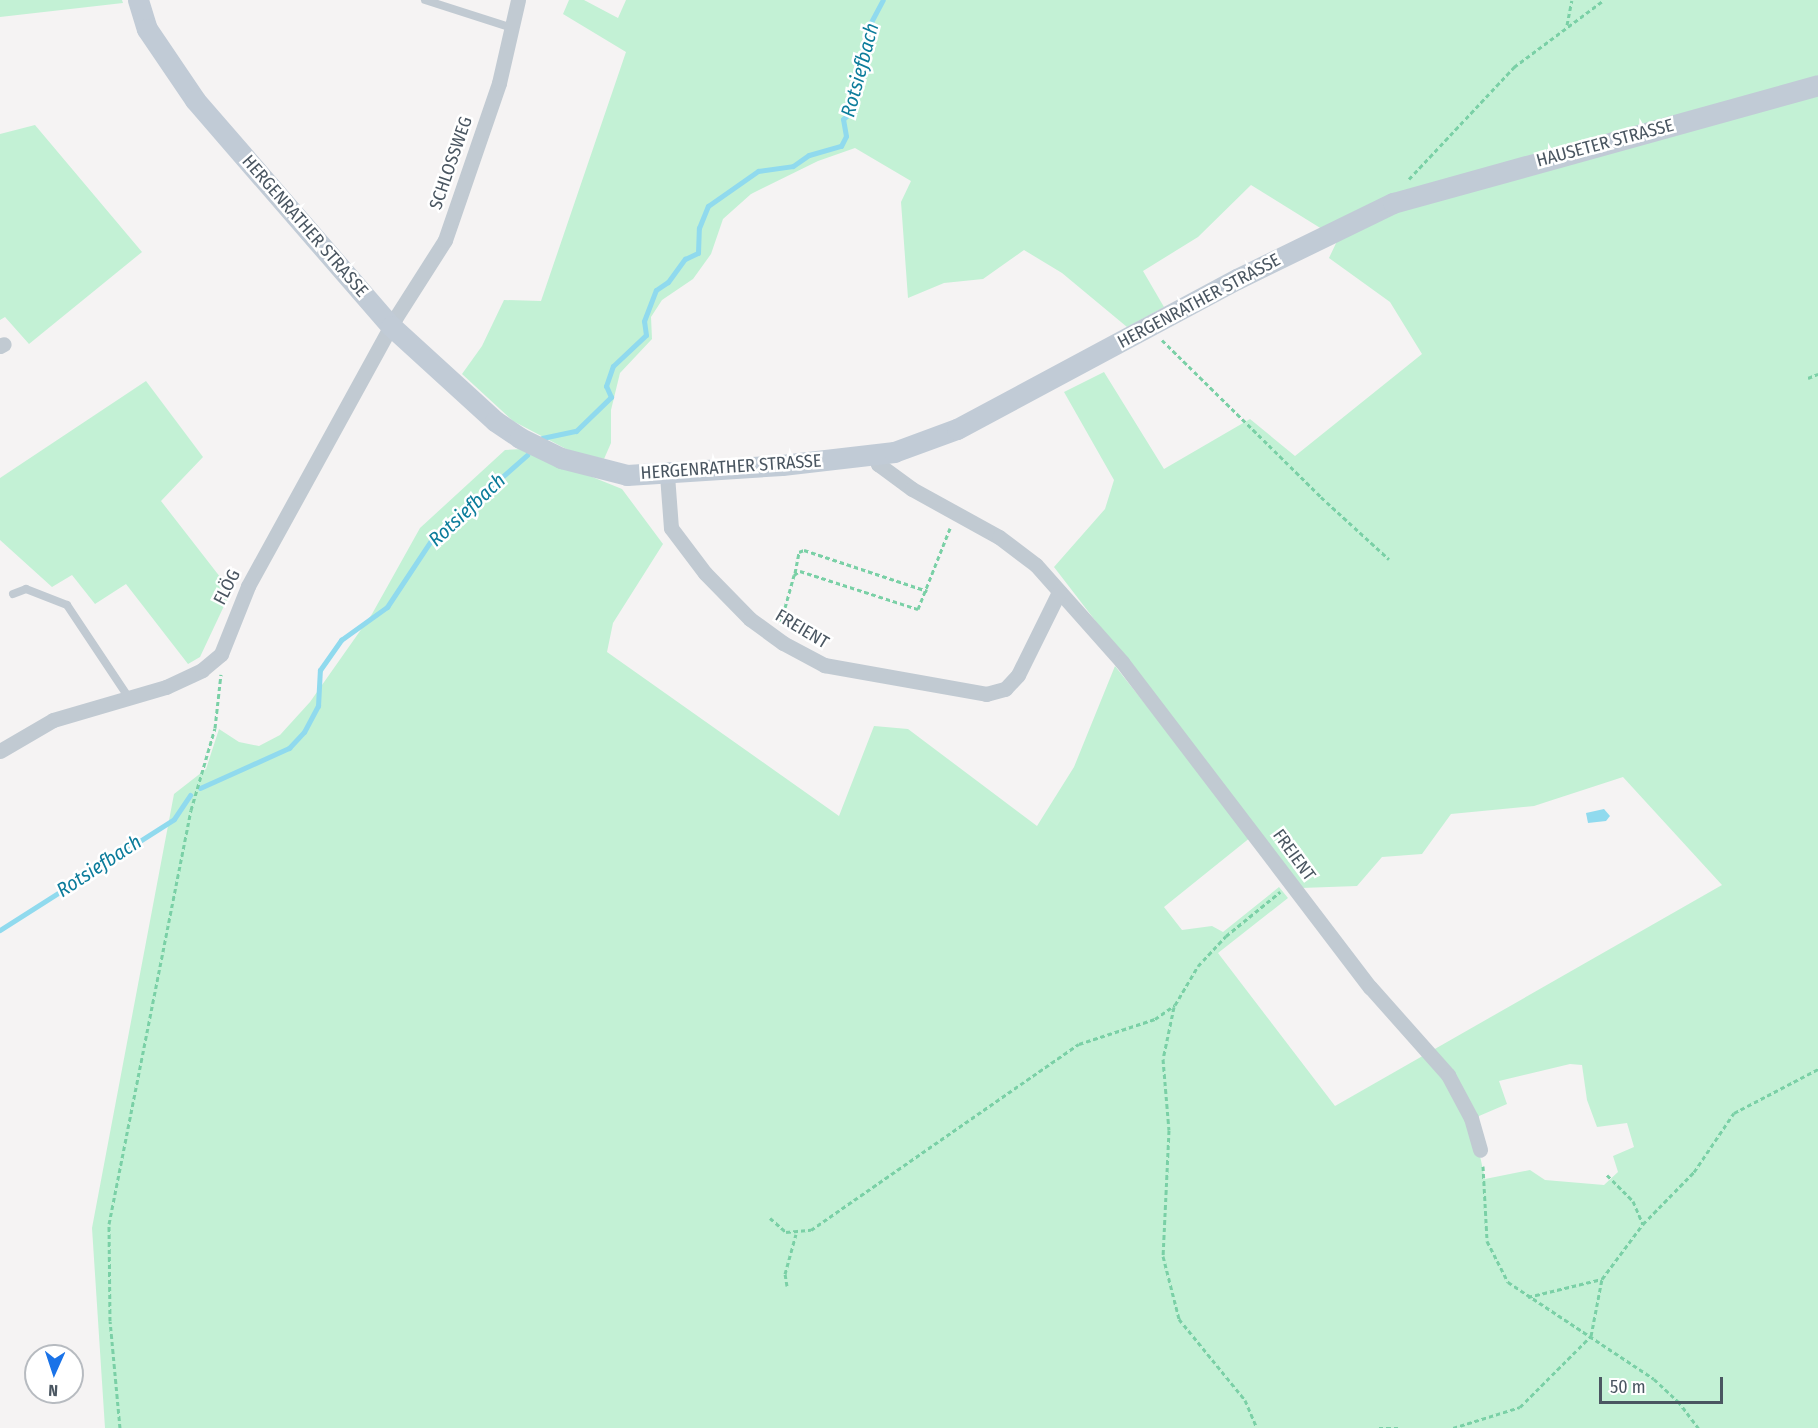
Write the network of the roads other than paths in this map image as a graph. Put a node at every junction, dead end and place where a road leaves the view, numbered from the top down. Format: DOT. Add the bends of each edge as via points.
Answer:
graph roads {
  1 [pos="138,0"];
  2 [pos="425,0"];
  3 [pos="518,0"];
  4 [pos="513,29"];
  5 [pos="1818,85"];
  6 [pos="1337,228"];
  7 [pos="391,326"];
  8 [pos="875,456"];
  9 [pos="667,475"];
  10 [pos="1059,592"];
  11 [pos="13,594"];
  12 [pos="129,698"];
  13 [pos="0,750"];
  14 [pos="1480,1150"];
  1 -- 7 [label="street, HERGENRATHER STRASSE" via="147,29 195,100"];
  2 -- 4 [label="lane"];
  3 -- 4 [label="street, SCHLOSSWEG"];
  4 -- 7 [label="street, SCHLOSSWEG" via="499,83 445,240"];
  5 -- 6 [label="street, HAUSETER STRASSE" via="1393,203"];
  6 -- 8 [label="street, HERGENRATHER STRASSE" via="957,429"];
  7 -- 9 [label="street, HERGENRATHER STRASSE" via="495,421 520,438 561,458 596,468 627,475"];
  7 -- 12 [label="street, FLÖG" via="248,586 221,654 202,670"];
  8 -- 9 [label="street, HERGENRATHER STRASSE"];
  8 -- 10 [label="street, FREIENT" via="878,464 912,489 1017,551"];
  9 -- 10 [label="street, FREIENT" via="670,528 705,573 750,619 824,665 986,694 1005,689 1018,675"];
  10 -- 14 [label="street, FREIENT" via="1122,662 1370,987 1448,1075 1467,1108"];
  11 -- 12 [label="lane" via="26,589 67,604"];
  12 -- 13 [label="street" via="53,720"];
}
